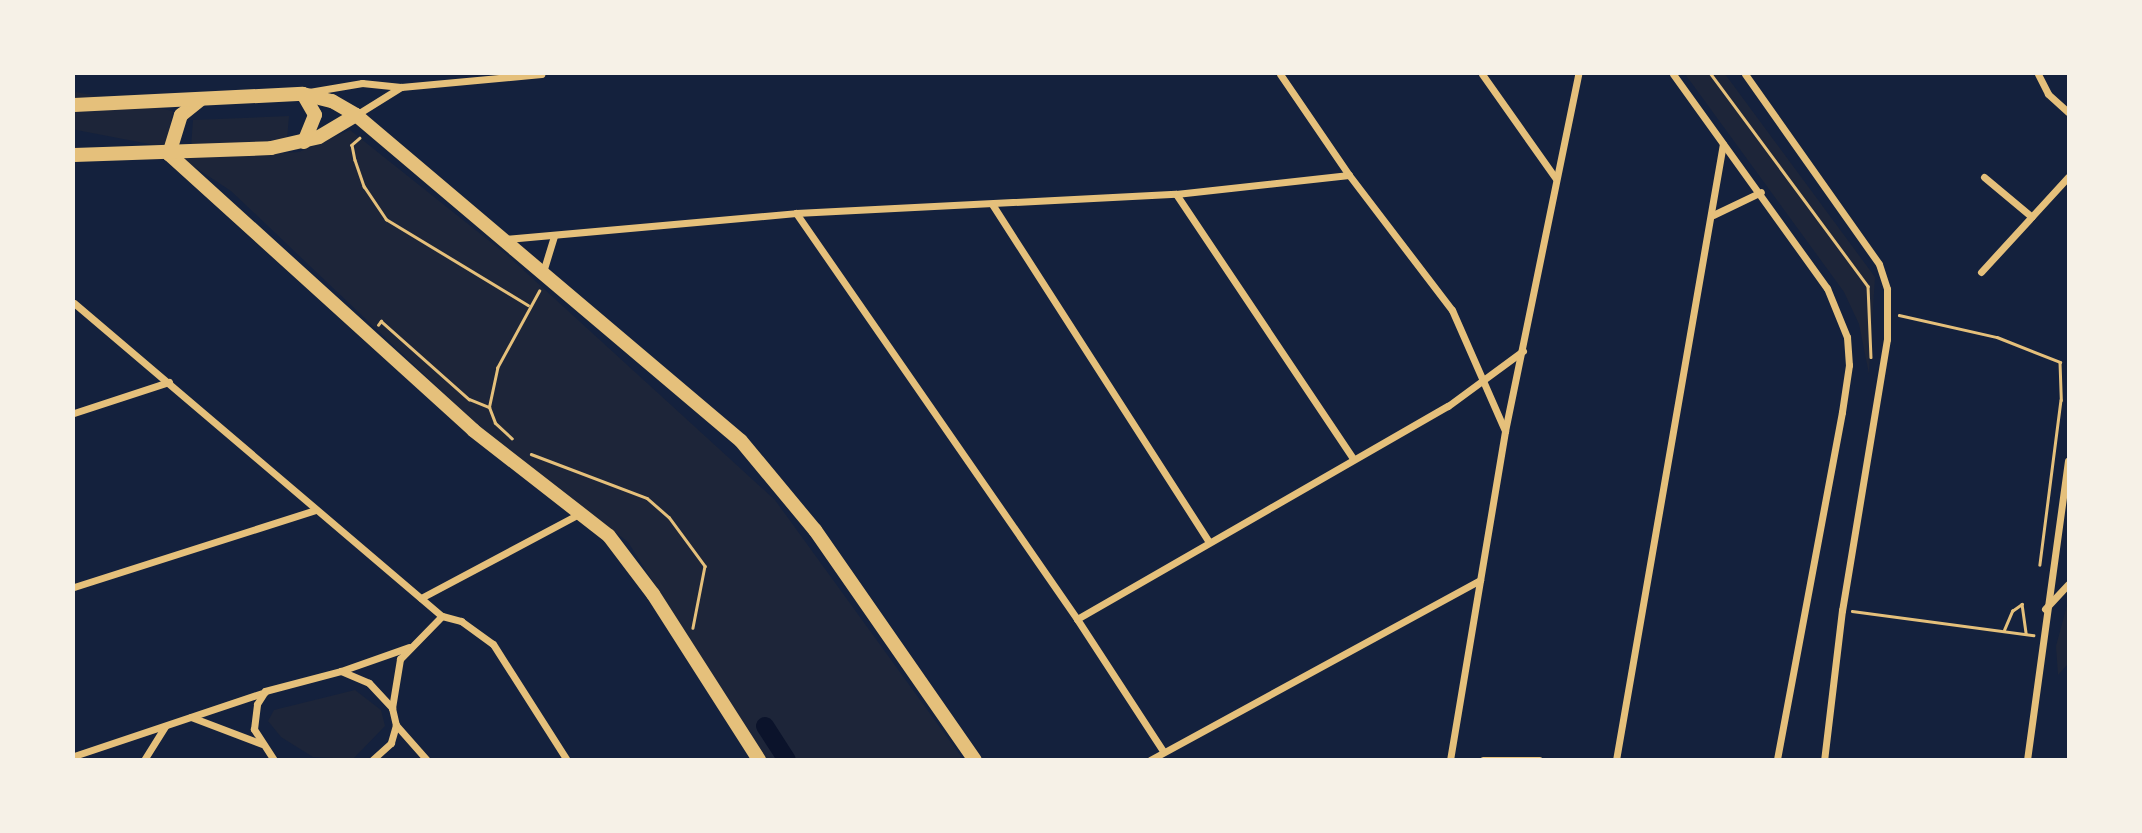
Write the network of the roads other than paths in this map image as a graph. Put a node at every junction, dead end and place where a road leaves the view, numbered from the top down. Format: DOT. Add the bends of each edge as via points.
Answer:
graph roads {
  1 [pos="541,74"];
  2 [pos="1280,74"];
  3 [pos="1482,74"];
  4 [pos="1578,74"];
  5 [pos="1673,74"];
  6 [pos="1745,74"];
  7 [pos="2038,74"];
  8 [pos="401,87"];
  9 [pos="303,94"];
  10 [pos="202,98"];
  11 [pos="74,105"];
  12 [pos="2068,112"];
  13 [pos="356,116"];
  14 [pos="304,142"];
  15 [pos="1723,144"];
  16 [pos="169,154"];
  17 [pos="74,155"];
  18 [pos="1349,175"];
  19 [pos="1984,177"];
  20 [pos="2068,177"];
  21 [pos="1556,179"];
  22 [pos="1761,192"];
  23 [pos="1176,194"];
  24 [pos="992,204"];
  25 [pos="796,213"];
  26 [pos="1713,216"];
  27 [pos="2032,216"];
  28 [pos="554,236"];
  29 [pos="503,239"];
  30 [pos="1981,272"];
  31 [pos="546,276"];
  32 [pos="74,303"];
  33 [pos="1523,351"];
  34 [pos="1483,379"];
  35 [pos="169,382"];
  36 [pos="74,413"];
  37 [pos="1505,431"];
  38 [pos="1353,458"];
  39 [pos="2068,461"];
  40 [pos="2062,502"];
  41 [pos="315,510"];
  42 [pos="583,512"];
  43 [pos="2068,514"];
  44 [pos="1208,541"];
  45 [pos="1480,580"];
  46 [pos="2068,584"];
  47 [pos="74,587"];
  48 [pos="421,598"];
  49 [pos="2045,609"];
  50 [pos="442,616"];
  51 [pos="1077,619"];
  52 [pos="413,645"];
  53 [pos="341,671"];
  54 [pos="265,691"];
  55 [pos="393,708"];
  56 [pos="191,716"];
  57 [pos="396,724"];
  58 [pos="165,726"];
  59 [pos="262,744"];
  60 [pos="1163,751"];
  61 [pos="74,756"];
  62 [pos="144,760"];
  63 [pos="274,760"];
  64 [pos="372,760"];
  65 [pos="427,760"];
  66 [pos="567,760"];
  67 [pos="759,760"];
  68 [pos="975,760"];
  69 [pos="1150,760"];
  70 [pos="1450,760"];
  71 [pos="1483,760"];
  72 [pos="1539,760"];
  73 [pos="1616,760"];
  74 [pos="1777,760"];
  75 [pos="1824,760"];
  76 [pos="2027,760"];
  1 -- 8 [label="street"];
  2 -- 18 [label="street"];
  3 -- 21 [label="street"];
  4 -- 21 [label="street"];
  5 -- 15 [label="street"];
  6 -- 75 [label="street" via="1879,264 1889,313 1842,610"];
  7 -- 12 [label="street" via="2048,94"];
  8 -- 9 [label="street" via="362,83"];
  8 -- 13 [label="street"];
  9 -- 10 [label="main road"];
  9 -- 13 [label="main road" via="332,101"];
  9 -- 14 [label="main road" via="315,116"];
  10 -- 11 [label="main road"];
  10 -- 16 [label="main road" via="181,114"];
  13 -- 14 [label="main road"];
  13 -- 29 [label="main road"];
  14 -- 16 [label="main road"];
  15 -- 22 [label="street"];
  15 -- 26 [label="street"];
  16 -- 17 [label="main road"];
  16 -- 42 [label="main road" via="473,430"];
  18 -- 23 [label="street"];
  18 -- 34 [label="street" via="1452,310"];
  19 -- 27 [label="street"];
  20 -- 27 [label="street"];
  21 -- 33 [label="street"];
  22 -- 26 [label="street"];
  22 -- 74 [label="street" via="1839,312 1849,365"];
  23 -- 24 [label="street"];
  23 -- 38 [label="street"];
  24 -- 25 [label="street"];
  24 -- 44 [label="street"];
  25 -- 28 [label="street"];
  25 -- 51 [label="street"];
  26 -- 73 [label="street"];
  27 -- 30 [label="street"];
  28 -- 29 [label="street"];
  28 -- 31 [label="street"];
  29 -- 31 [label="main road"];
  31 -- 68 [label="main road" via="741,441 815,530"];
  32 -- 35 [label="street"];
  33 -- 34 [label="street"];
  33 -- 37 [label="street"];
  34 -- 37 [label="street"];
  34 -- 38 [label="street" via="1448,406"];
  35 -- 36 [label="street"];
  35 -- 41 [label="street"];
  37 -- 45 [label="street"];
  38 -- 44 [label="street"];
  39 -- 40 [label="street"];
  40 -- 43 [label="street"];
  40 -- 49 [label="street"];
  41 -- 47 [label="street"];
  41 -- 48 [label="street"];
  42 -- 48 [label="street"];
  42 -- 67 [label="main road" via="636,570"];
  44 -- 51 [label="street"];
  45 -- 60 [label="street"];
  45 -- 70 [label="street"];
  46 -- 49 [label="street"];
  48 -- 50 [label="street"];
  49 -- 76 [label="street"];
  50 -- 52 [label="street"];
  50 -- 66 [label="street" via="477,630 506,658"];
  51 -- 60 [label="street"];
  52 -- 53 [label="street"];
  52 -- 55 [label="street" via="396,667"];
  53 -- 54 [label="street"];
  53 -- 55 [label="street" via="369,683"];
  54 -- 56 [label="street"];
  54 -- 59 [label="street" via="254,713 254,729"];
  55 -- 57 [label="street"];
  56 -- 58 [label="street"];
  56 -- 59 [label="street"];
  57 -- 64 [label="street" via="391,743"];
  57 -- 65 [label="street"];
  58 -- 61 [label="street"];
  58 -- 62 [label="street"];
  59 -- 63 [label="street"];
  60 -- 69 [label="street"];
  71 -- 72 [label="street"];
}
